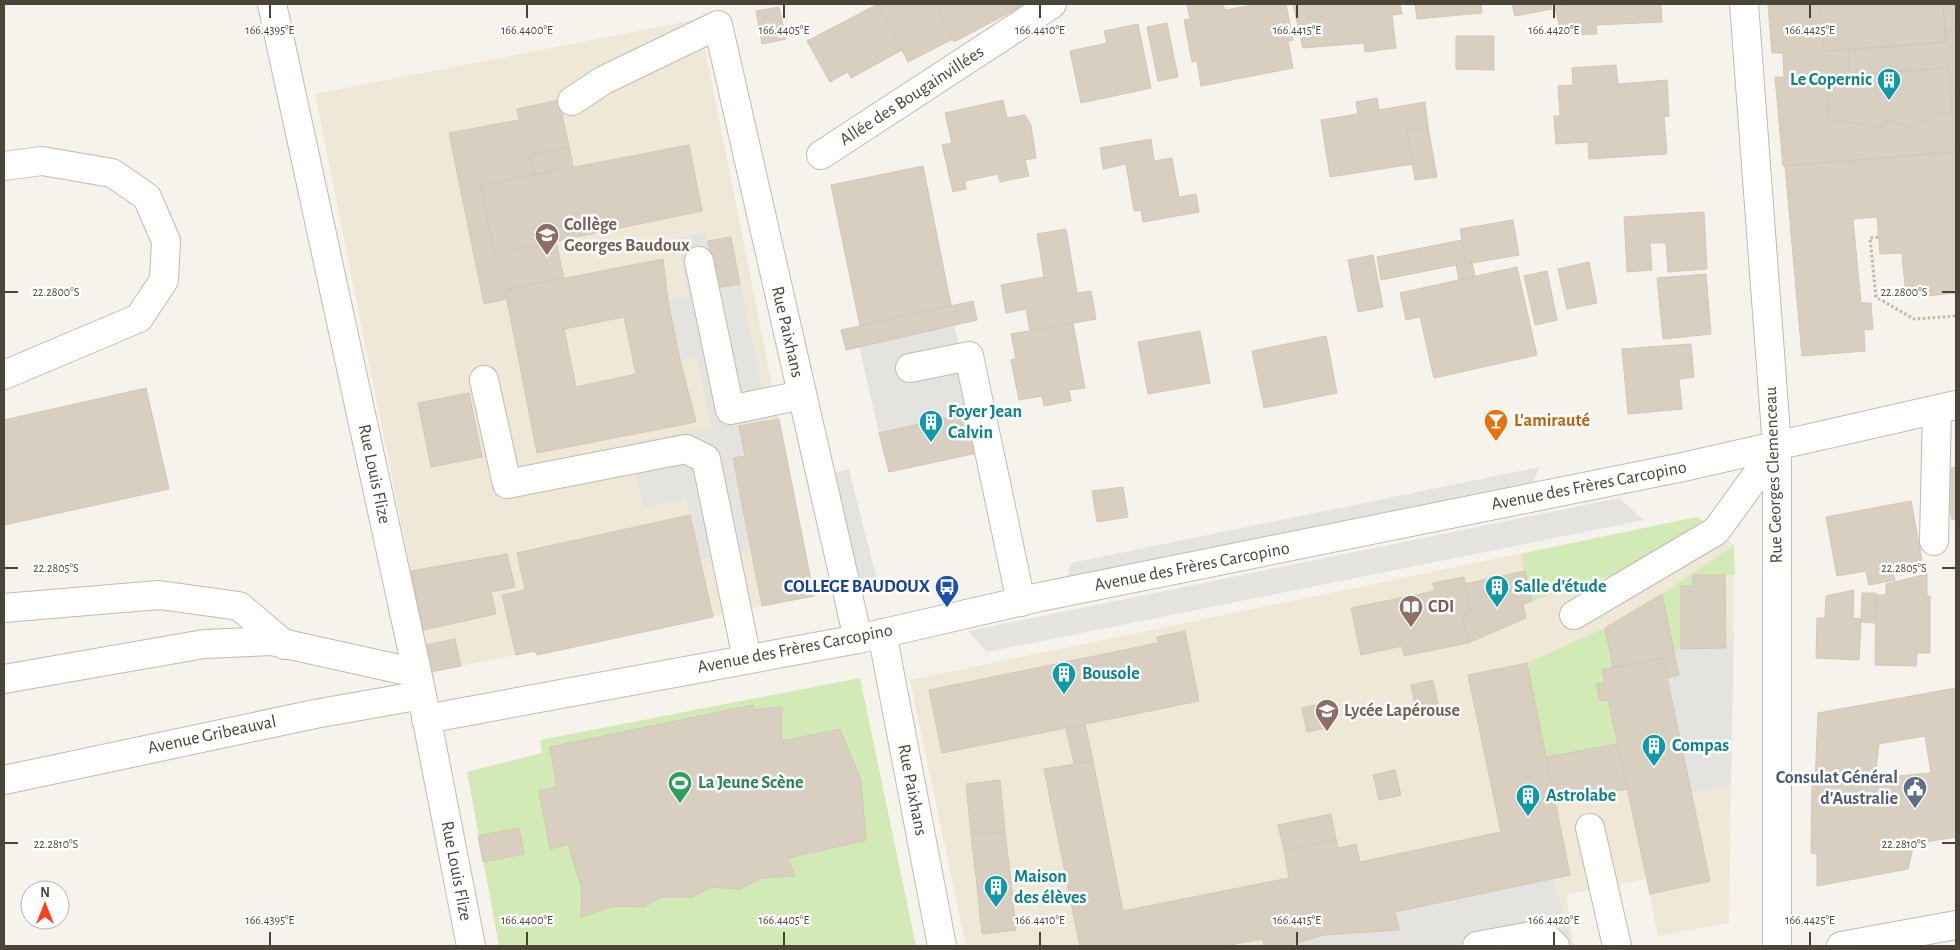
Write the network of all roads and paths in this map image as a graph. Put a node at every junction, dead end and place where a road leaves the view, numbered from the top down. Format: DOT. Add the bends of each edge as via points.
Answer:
graph roads {
  1 [pos="272,4"];
  2 [pos="1052,4"];
  3 [pos="1744,4"];
  4 [pos="572,101"];
  5 [pos="821,155"];
  6 [pos="4,166"];
  7 [pos="1878,237"];
  8 [pos="699,261"];
  9 [pos="1956,316"];
  10 [pos="910,368"];
  11 [pos="4,374"];
  12 [pos="484,380"];
  13 [pos="802,395"];
  14 [pos="1946,408"];
  15 [pos="1776,447"];
  16 [pos="1934,541"];
  17 [pos="1021,602"];
  18 [pos="4,608"];
  19 [pos="1574,616"];
  20 [pos="870,636"];
  21 [pos="285,645"];
  22 [pos="747,659"];
  23 [pos="4,679"];
  24 [pos="421,696"];
  25 [pos="4,780"];
  26 [pos="1590,828"];
  27 [pos="1956,925"];
  28 [pos="1854,945"];
  29 [pos="471,946"];
  30 [pos="942,946"];
  31 [pos="1476,946"];
  32 [pos="1555,946"];
  33 [pos="1618,946"];
  34 [pos="1777,946"];
  1 -- 24 [label="street, Rue Louis Flize"];
  2 -- 5 [label="street, Allée des Bougainvillées"];
  3 -- 15 [label="street, Rue Georges Clemenceau"];
  4 -- 13 [label="street, Rue Paixhans" via="604,80 718,25"];
  6 -- 11 [label="street" via="42,162 112,172 148,197 166,241 164,280 139,318"];
  7 -- 9 [label="path" via="1870,238 1876,297 1914,319"];
  8 -- 13 [label="street" via="730,410"];
  10 -- 17 [label="street" via="969,356"];
  12 -- 22 [label="street" via="507,484 686,450 706,459"];
  13 -- 20 [label="street, Rue Paixhans"];
  14 -- 15 [label="street, Avenue des Frères Carcopino"];
  14 -- 16 [label="street"];
  15 -- 17 [label="street, Avenue des Frères Carcopino"];
  15 -- 19 [label="street" via="1716,530"];
  15 -- 34 [label="street, Rue Georges Clemenceau"];
  17 -- 20 [label="street, Avenue des Frères Carcopino"];
  18 -- 21 [label="street" via="159,595 230,604 239,606"];
  20 -- 22 [label="street, Avenue des Frères Carcopino"];
  20 -- 30 [label="street, Rue Paixhans"];
  21 -- 23 [label="street" via="272,641 204,644"];
  21 -- 24 [label="street"];
  22 -- 24 [label="street, Avenue des Frères Carcopino"];
  24 -- 25 [label="street, Avenue Gribeauval" via="315,714"];
  24 -- 29 [label="street, Rue Louis Flize"];
  26 -- 33 [label="street"];
  27 -- 28 [label="street"];
  31 -- 32 [label="street" via="1542,934"];
}
